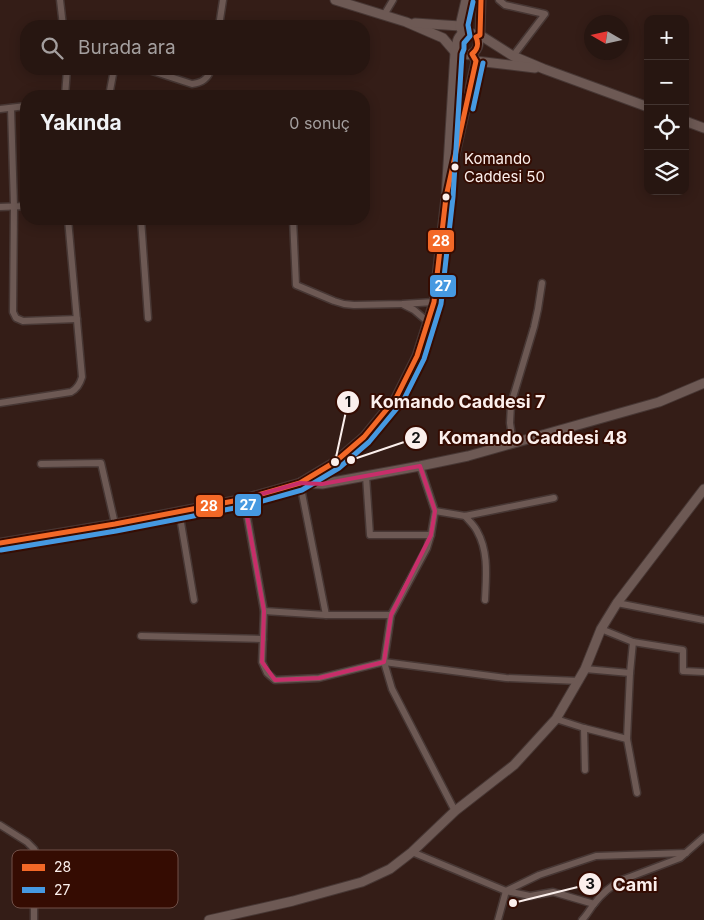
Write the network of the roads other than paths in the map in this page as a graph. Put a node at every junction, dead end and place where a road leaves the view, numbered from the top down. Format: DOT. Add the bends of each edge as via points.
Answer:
graph roads {
  1 [pos="60,0"];
  2 [pos="223,0"];
  3 [pos="335,0"];
  4 [pos="393,0"];
  5 [pos="466,0"];
  6 [pos="480,0"];
  7 [pos="500,0"];
  8 [pos="358,3"];
  9 [pos="384,15"];
  10 [pos="63,20"];
  11 [pos="220,20"];
  12 [pos="406,22"];
  13 [pos="461,30"];
  14 [pos="478,36"];
  15 [pos="456,50"];
  16 [pos="513,56"];
  17 [pos="474,57"];
  18 [pos="544,69"];
  19 [pos="66,75"];
  20 [pos="113,75"];
  21 [pos="164,75"];
  22 [pos="209,75"];
  23 [pos="66,90"];
  24 [pos="110,90"];
  25 [pos="644,106"];
  26 [pos="20,107"];
  27 [pos="11,108"];
  28 [pos="0,109"];
  29 [pos="689,122"];
  30 [pos="704,128"];
  31 [pos="446,197"];
  32 [pos="14,206"];
  33 [pos="20,206"];
  34 [pos="0,208"];
  35 [pos="69,225"];
  36 [pos="141,225"];
  37 [pos="293,225"];
  38 [pos="542,283"];
  39 [pos="434,302"];
  40 [pos="402,304"];
  41 [pos="148,318"];
  42 [pos="77,319"];
  43 [pos="428,322"];
  44 [pos="704,384"];
  45 [pos="0,403"];
  46 [pos="513,443"];
  47 [pos="41,464"];
  48 [pos="420,466"];
  49 [pos="366,476"];
  50 [pos="300,483"];
  51 [pos="704,489"];
  52 [pos="554,498"];
  53 [pos="244,499"];
  54 [pos="180,511"];
  55 [pos="435,511"];
  56 [pos="464,516"];
  57 [pos="115,524"];
  58 [pos="432,535"];
  59 [pos="0,543"];
  60 [pos="194,600"];
  61 [pos="485,600"];
  62 [pos="617,603"];
  63 [pos="264,612"];
  64 [pos="326,615"];
  65 [pos="390,615"];
  66 [pos="704,620"];
  67 [pos="601,629"];
  68 [pos="141,636"];
  69 [pos="263,640"];
  70 [pos="633,642"];
  71 [pos="384,662"];
  72 [pos="585,669"];
  73 [pos="704,672"];
  74 [pos="630,673"];
  75 [pos="579,681"];
  76 [pos="556,719"];
  77 [pos="584,728"];
  78 [pos="627,738"];
  79 [pos="585,770"];
  80 [pos="636,792"];
  81 [pos="455,811"];
  82 [pos="0,825"];
  83 [pos="704,837"];
  84 [pos="34,850"];
  85 [pos="412,852"];
  86 [pos="686,853"];
  87 [pos="506,891"];
  88 [pos="594,904"];
  89 [pos="209,920"];
  90 [pos="498,920"];
  91 [pos="582,920"];
  1 -- 10 [label="street"];
  2 -- 11 [label="street"];
  3 -- 8 [label="street"];
  4 -- 9 [label="street"];
  5 -- 13 [label="street"];
  6 -- 14 [label="street"];
  7 -- 16 [label="street" via="506,5 545,14"];
  8 -- 9 [label="street"];
  9 -- 12 [label="street"];
  12 -- 13 [label="street"];
  12 -- 15 [label="street" via="444,38"];
  13 -- 14 [label="street"];
  13 -- 15 [label="street"];
  14 -- 16 [label="street"];
  14 -- 17 [label="street"];
  15 -- 17 [label="street"];
  15 -- 31 [label="street"];
  16 -- 18 [label="street"];
  17 -- 18 [label="street"];
  17 -- 31 [label="street"];
  18 -- 25 [label="street"];
  19 -- 23 [label="street"];
  20 -- 24 [label="street"];
  21 -- 22 [label="street" via="192,84"];
  26 -- 27 [label="street"];
  27 -- 28 [label="street"];
  27 -- 32 [label="street"];
  29 -- 30 [label="street"];
  31 -- 39 [label="street"];
  32 -- 33 [label="street"];
  32 -- 34 [label="street"];
  32 -- 42 [label="street" via="14,315 20,320"];
  35 -- 42 [label="street"];
  36 -- 41 [label="street"];
  37 -- 40 [label="street" via="296,285 344,304"];
  38 -- 46 [label="street" via="534,326 511,404"];
  39 -- 40 [label="street"];
  39 -- 43 [label="street"];
  40 -- 43 [label="street"];
  42 -- 45 [label="street" via="82,377 78,386 71,392"];
  43 -- 50 [label="street" via="418,356 396,398 364,437 335,462"];
  44 -- 46 [label="street" via="659,402"];
  46 -- 48 [label="street"];
  47 -- 57 [label="street" via="101,463"];
  48 -- 49 [label="street"];
  48 -- 55 [label="street"];
  49 -- 50 [label="street" via="322,484"];
  49 -- 58 [label="street" via="370,535"];
  50 -- 53 [label="street"];
  50 -- 64 [label="street"];
  51 -- 62 [label="street"];
  52 -- 56 [label="street"];
  53 -- 54 [label="street"];
  53 -- 63 [label="street"];
  54 -- 57 [label="street"];
  54 -- 60 [label="street"];
  55 -- 56 [label="street"];
  55 -- 58 [label="street"];
  56 -- 61 [label="street" via="477,530 484,547"];
  57 -- 59 [label="street"];
  58 -- 65 [label="street"];
  62 -- 66 [label="street"];
  62 -- 67 [label="street"];
  63 -- 64 [label="street"];
  63 -- 69 [label="street"];
  64 -- 65 [label="street"];
  65 -- 71 [label="street"];
  67 -- 70 [label="street"];
  67 -- 72 [label="street"];
  68 -- 69 [label="street"];
  69 -- 71 [label="street" via="262,662 275,680 319,678"];
  70 -- 73 [label="street" via="684,650 684,671"];
  70 -- 74 [label="street"];
  71 -- 75 [label="street" via="506,678"];
  71 -- 81 [label="street" via="392,689"];
  72 -- 74 [label="street"];
  72 -- 75 [label="street"];
  74 -- 78 [label="street"];
  75 -- 76 [label="street"];
  76 -- 77 [label="street"];
  76 -- 81 [label="street" via="514,765"];
  77 -- 78 [label="street"];
  77 -- 79 [label="street"];
  78 -- 80 [label="street"];
  81 -- 85 [label="street"];
  82 -- 84 [label="street" via="28,842"];
  83 -- 86 [label="street"];
  85 -- 87 [label="street"];
  85 -- 89 [label="street" via="390,869 362,882"];
  86 -- 87 [label="street" via="596,856 539,875"];
  86 -- 88 [label="street" via="674,861 614,884"];
  87 -- 88 [label="street" via="530,896 553,892"];
  87 -- 90 [label="street"];
  88 -- 91 [label="street"];
}
